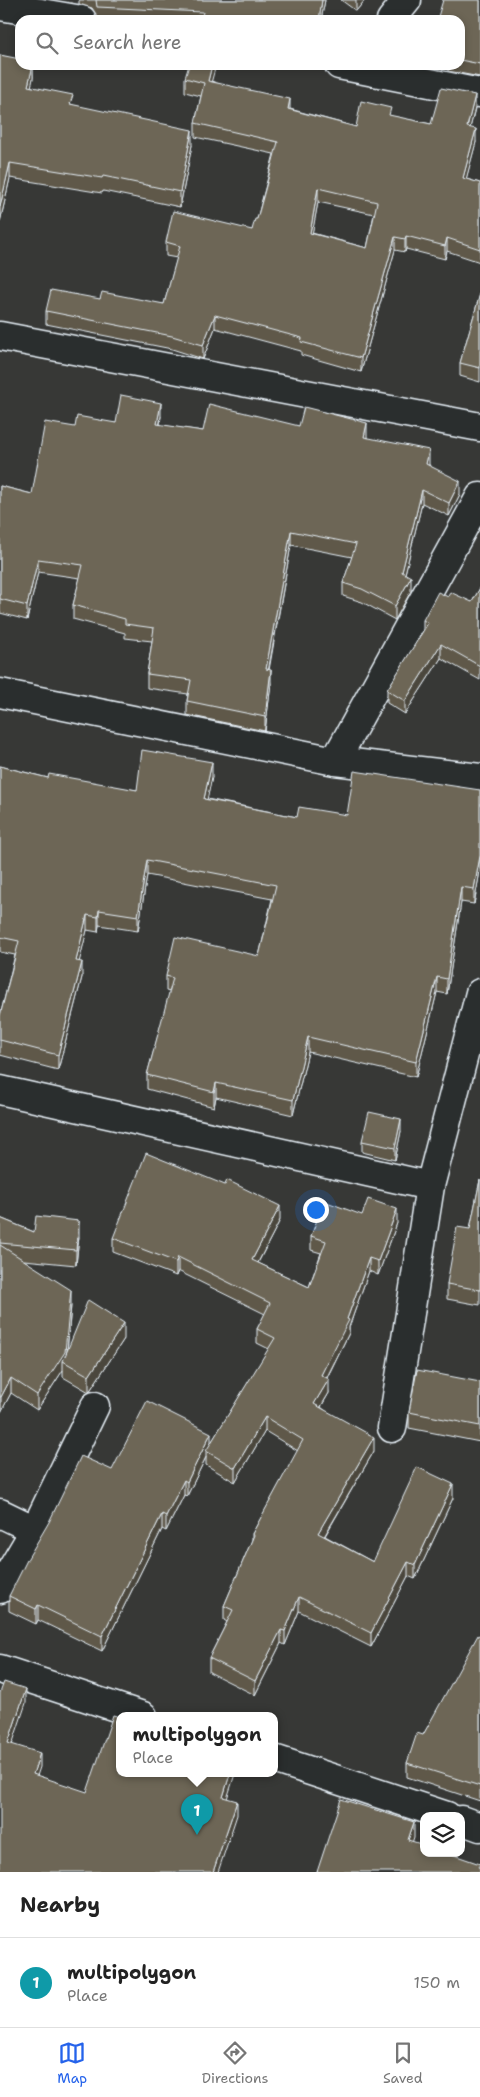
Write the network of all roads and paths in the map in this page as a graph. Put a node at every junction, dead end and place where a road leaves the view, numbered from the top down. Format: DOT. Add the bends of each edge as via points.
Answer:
graph roads {
  1 [pos="407,0"];
  2 [pos="0,6"];
  3 [pos="53,15"];
  4 [pos="396,15"];
  5 [pos="369,70"];
  6 [pos="480,93"];
  7 [pos="0,336"];
  8 [pos="480,427"];
  9 [pos="480,497"];
  10 [pos="0,693"];
  11 [pos="335,761"];
  12 [pos="480,778"];
  13 [pos="480,993"];
  14 [pos="0,1090"];
  15 [pos="430,1186"];
  16 [pos="95,1406"];
  17 [pos="392,1428"];
  18 [pos="0,1513"];
  19 [pos="35,1530"];
  20 [pos="0,1589"];
  21 [pos="0,1669"];
  22 [pos="131,1712"];
  23 [pos="278,1760"];
  24 [pos="435,1812"];
  25 [pos="465,1821"];
  26 [pos="480,1826"];
  1 -- 4 [label="street"];
  2 -- 3 [label="street"];
  5 -- 6 [label="street"];
  7 -- 8 [label="street"];
  9 -- 11 [label="street"];
  10 -- 11 [label="street"];
  11 -- 12 [label="street"];
  13 -- 15 [label="street"];
  14 -- 15 [label="street"];
  15 -- 17 [label="street"];
  16 -- 19 [label="street"];
  18 -- 19 [label="street"];
  19 -- 20 [label="street"];
  21 -- 22 [label="street"];
  23 -- 24 [label="street"];
  25 -- 26 [label="street"];
}
